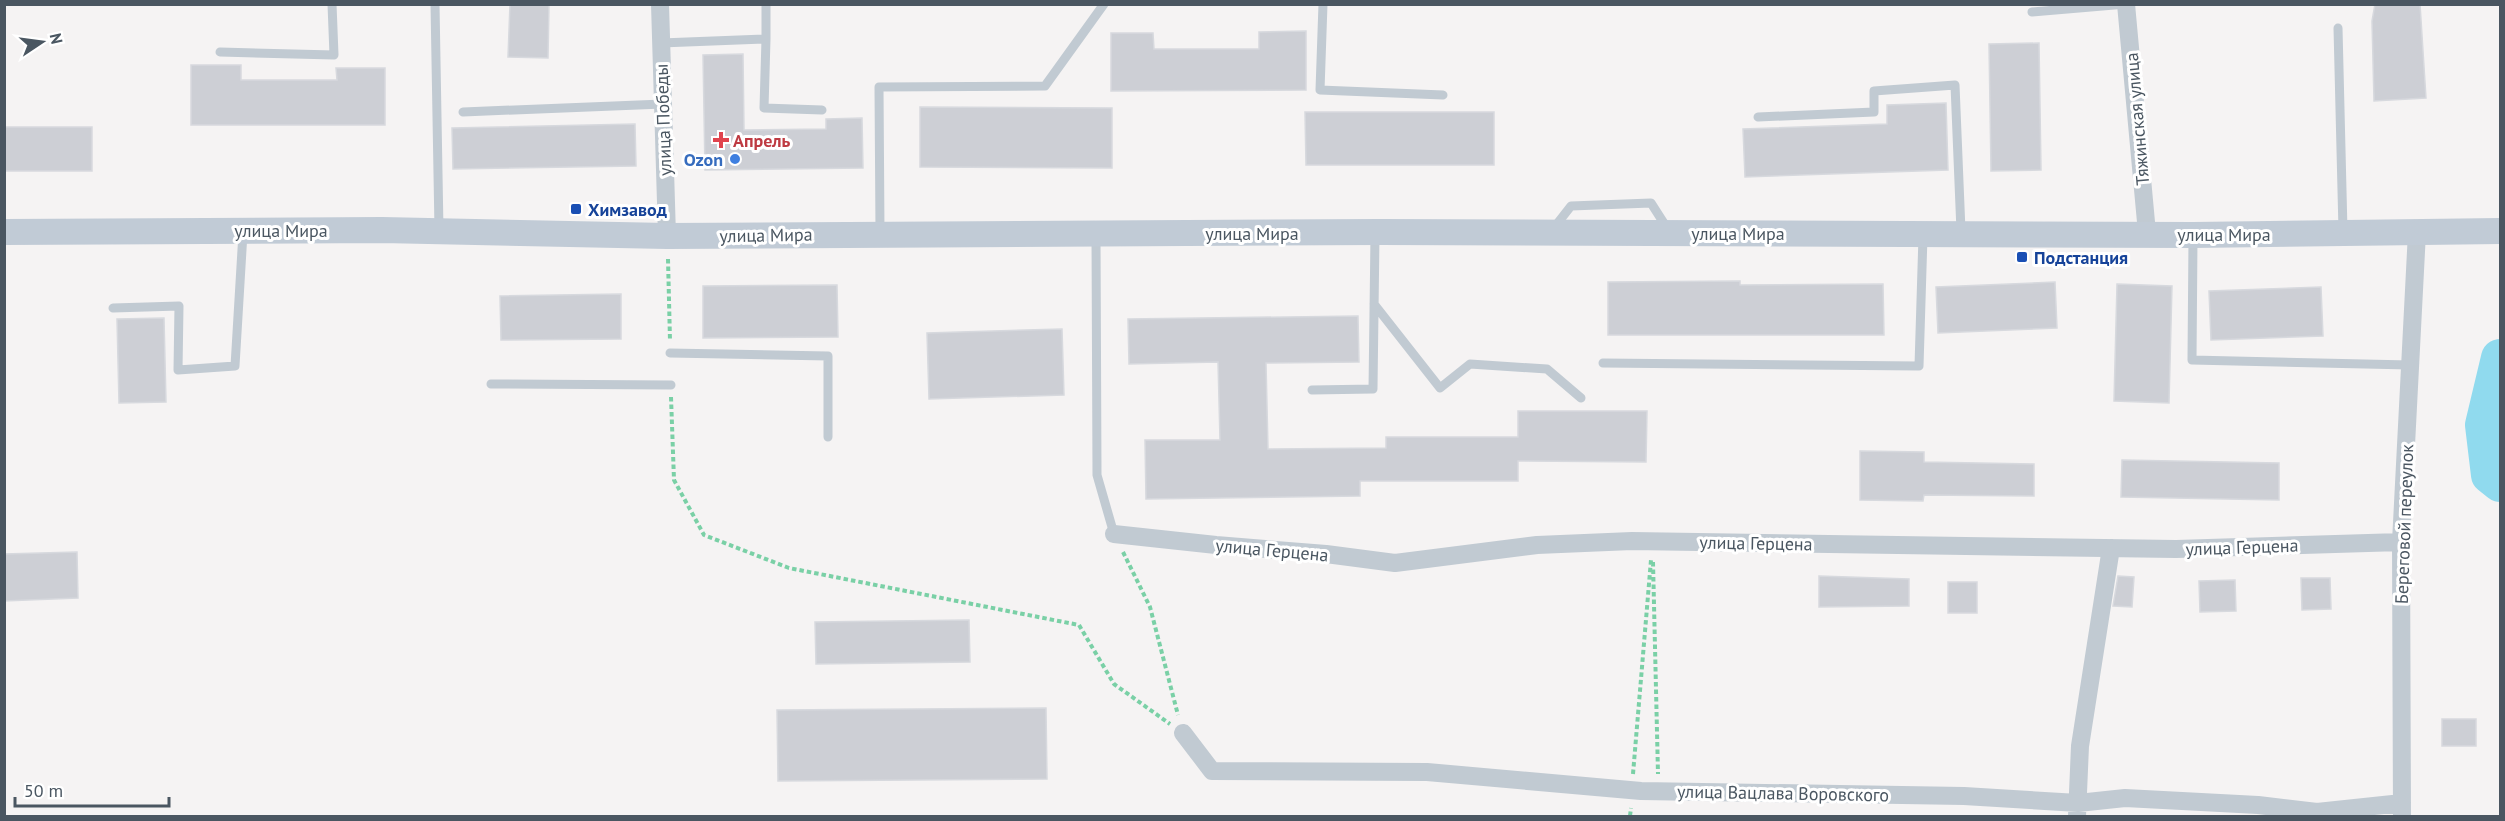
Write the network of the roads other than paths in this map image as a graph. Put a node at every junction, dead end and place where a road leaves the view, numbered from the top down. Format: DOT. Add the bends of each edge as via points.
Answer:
graph roads {
  1 [pos="332,4"];
  2 [pos="435,4"];
  3 [pos="660,4"];
  4 [pos="766,4"];
  5 [pos="1104,4"];
  6 [pos="1323,4"];
  7 [pos="2126,4"];
  8 [pos="2032,12"];
  9 [pos="2338,28"];
  10 [pos="766,39"];
  11 [pos="661,43"];
  12 [pos="220,52"];
  13 [pos="1443,95"];
  14 [pos="663,104"];
  15 [pos="822,110"];
  16 [pos="463,112"];
  17 [pos="1758,117"];
  18 [pos="439,230"];
  19 [pos="243,231"];
  20 [pos="2500,231"];
  21 [pos="4,232"];
  22 [pos="1375,232"];
  23 [pos="2417,232"];
  24 [pos="1096,233"];
  25 [pos="1961,233"];
  26 [pos="2147,233"];
  27 [pos="2343,233"];
  28 [pos="880,234"];
  29 [pos="1923,234"];
  30 [pos="2193,235"];
  31 [pos="667,236"];
  32 [pos="1374,304"];
  33 [pos="113,308"];
  34 [pos="670,353"];
  35 [pos="1603,363"];
  36 [pos="2410,365"];
  37 [pos="492,384"];
  38 [pos="671,385"];
  39 [pos="1312,390"];
  40 [pos="1581,398"];
  41 [pos="828,437"];
  42 [pos="1114,534"];
  43 [pos="2401,542"];
  44 [pos="2111,548"];
  45 [pos="1183,733"];
  46 [pos="2077,810"];
  47 [pos="2402,810"];
  1 -- 12 [label="lane" via="334,56"];
  2 -- 18 [label="lane"];
  3 -- 11 [label="street, улица Победы"];
  4 -- 10 [label="lane"];
  5 -- 28 [label="lane" via="1045,86 879,87"];
  6 -- 13 [label="lane" via="1320,90"];
  7 -- 8 [label="lane"];
  7 -- 26 [label="street, Тяжинская улица"];
  9 -- 27 [label="lane"];
  10 -- 11 [label="lane"];
  10 -- 15 [label="lane" via="764,108"];
  11 -- 14 [label="street, улица Победы"];
  14 -- 16 [label="lane"];
  14 -- 31 [label="street, улица Победы"];
  17 -- 25 [label="lane" via="1874,112 1874,91 1955,85"];
  18 -- 19 [label="main road, улица Мира"];
  18 -- 31 [label="main road, улица Мира"];
  19 -- 21 [label="main road, улица Мира"];
  19 -- 33 [label="lane" via="235,366 178,370 179,306"];
  20 -- 23 [label="main road, улица Мира"];
  22 -- 24 [label="main road, улица Мира"];
  22 -- 29 [label="main road, улица Мира"];
  22 -- 32 [label="lane"];
  23 -- 27 [label="main road, улица Мира"];
  23 -- 36 [label="street, Береговой переулок"];
  24 -- 28 [label="main road, улица Мира"];
  24 -- 42 [label="lane" via="1097,475"];
  25 -- 26 [label="main road, улица Мира"];
  25 -- 29 [label="main road, улица Мира"];
  26 -- 30 [label="main road, улица Мира"];
  27 -- 30 [label="main road, улица Мира"];
  28 -- 31 [label="main road, улица Мира"];
  29 -- 35 [label="lane" via="1919,366"];
  30 -- 36 [label="lane" via="2192,360"];
  32 -- 39 [label="lane" via="1372,389"];
  32 -- 40 [label="lane" via="1440,388 1470,364 1547,369"];
  34 -- 41 [label="lane" via="828,356"];
  36 -- 43 [label="street, Береговой переулок"];
  37 -- 38 [label="lane"];
  42 -- 44 [label="street, улица Герцена" via="1395,563 1537,545 1652,541"];
  43 -- 44 [label="street, улица Герцена"];
  43 -- 47 [label="street, Береговой переулок"];
  44 -- 46 [label="street" via="2080,746"];
  45 -- 46 [label="street, улица Вацлава Воровского" via="1212,771 1427,771 1632,791 1964,795"];
  46 -- 47 [label="street, улица Вацлава Воровского" via="2125,798 2317,812"];
}
